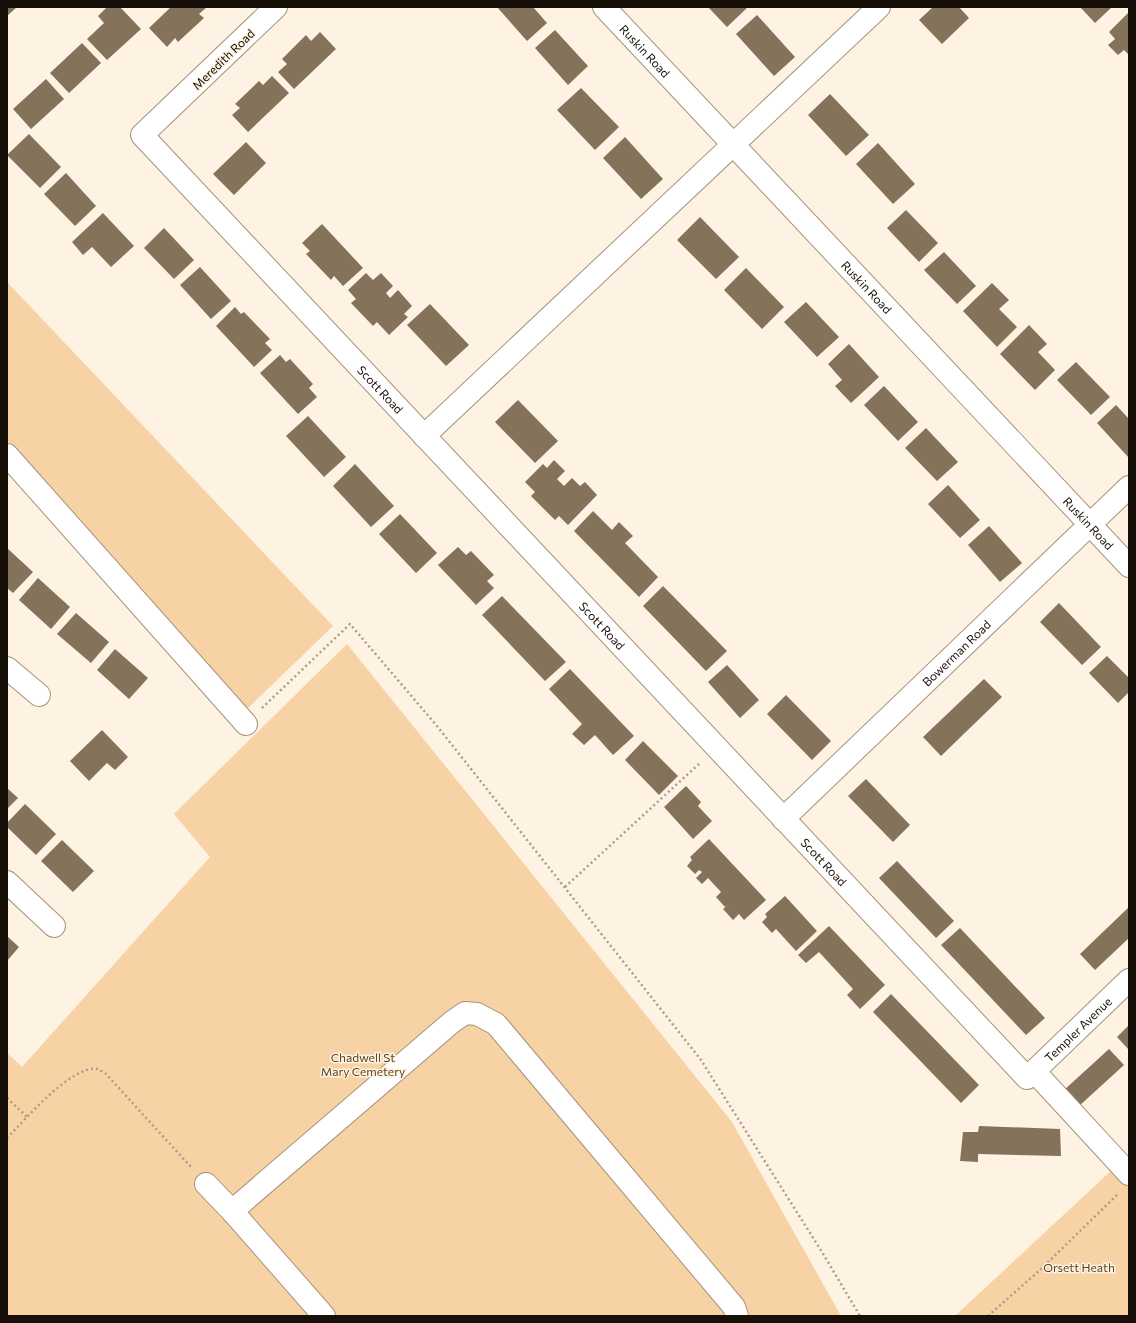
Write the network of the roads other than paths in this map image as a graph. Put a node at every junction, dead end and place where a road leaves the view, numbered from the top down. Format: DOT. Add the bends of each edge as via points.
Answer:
graph roads {
  1 [pos="276,7"];
  2 [pos="604,7"];
  3 [pos="879,7"];
  4 [pos="733,144"];
  5 [pos="177,173"];
  6 [pos="424,436"];
  7 [pos="7,455"];
  8 [pos="1129,487"];
  9 [pos="1090,524"];
  10 [pos="1129,566"];
  11 [pos="7,668"];
  12 [pos="39,695"];
  13 [pos="246,724"];
  14 [pos="783,819"];
  15 [pos="7,882"];
  16 [pos="54,926"];
  17 [pos="1129,980"];
  18 [pos="1031,1074"];
  19 [pos="1126,1182"];
  20 [pos="206,1184"];
  21 [pos="232,1212"];
  22 [pos="324,1316"];
  23 [pos="737,1316"];
  1 -- 5 [label="street, Meredith Road" via="142,135"];
  2 -- 4 [label="street, Ruskin Road"];
  3 -- 4 [label="street"];
  4 -- 6 [label="street"];
  4 -- 9 [label="street, Ruskin Road"];
  5 -- 6 [label="street, Scott Road"];
  6 -- 14 [label="street, Scott Road"];
  7 -- 13 [label="street"];
  8 -- 9 [label="street, Bowerman Road"];
  9 -- 10 [label="street, Ruskin Road"];
  9 -- 14 [label="street, Bowerman Road"];
  11 -- 12 [label="street"];
  14 -- 18 [label="street, Scott Road"];
  15 -- 16 [label="street"];
  17 -- 18 [label="street, Templer Avenue"];
  18 -- 19 [label="street, Scott Road"];
  20 -- 21 [label="street"];
  21 -- 22 [label="street"];
  21 -- 23 [label="street" via="452,1022 465,1013 477,1014 496,1024 734,1306"];
}
